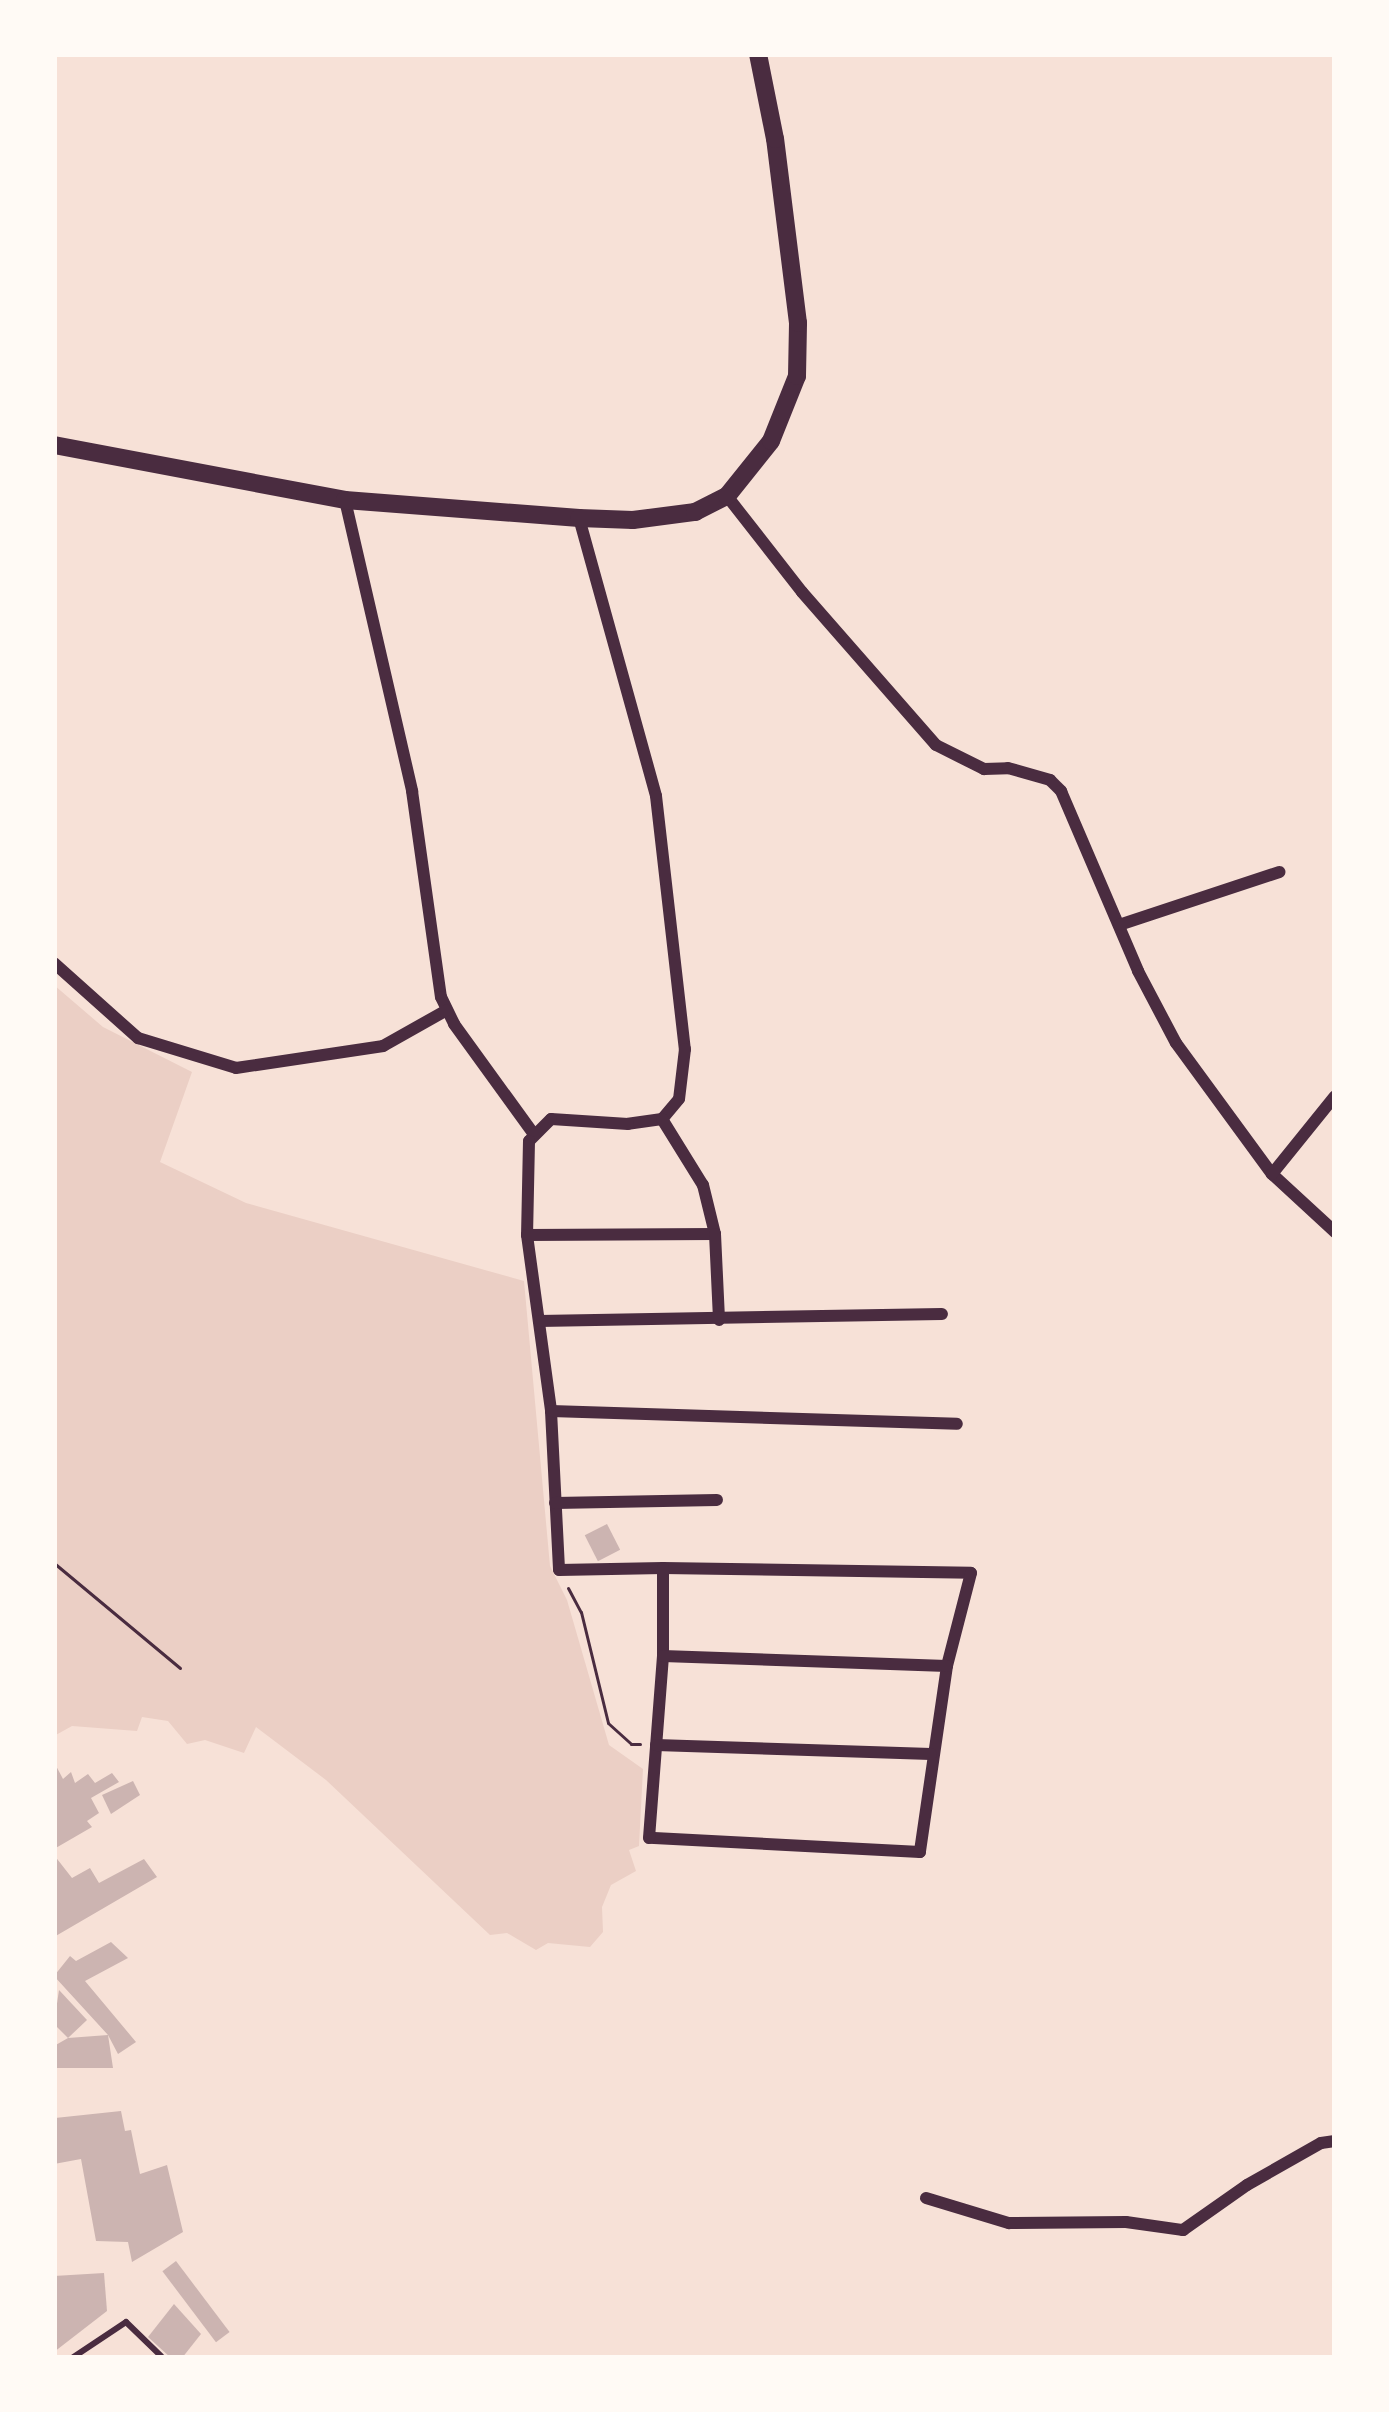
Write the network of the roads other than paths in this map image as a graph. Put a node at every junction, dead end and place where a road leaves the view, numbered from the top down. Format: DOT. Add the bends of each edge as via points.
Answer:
graph roads {
  1 [pos="758,54"];
  2 [pos="54,445"];
  3 [pos="727,496"];
  4 [pos="345,500"];
  5 [pos="579,518"];
  6 [pos="1279,872"];
  7 [pos="1119,925"];
  8 [pos="54,963"];
  9 [pos="447,1010"];
  10 [pos="1335,1096"];
  11 [pos="662,1119"];
  12 [pos="533,1132"];
  13 [pos="1272,1174"];
  14 [pos="1335,1232"];
  15 [pos="715,1234"];
  16 [pos="527,1235"];
  17 [pos="942,1314"];
  18 [pos="719,1320"];
  19 [pos="539,1321"];
  20 [pos="550,1411"];
  21 [pos="957,1424"];
  22 [pos="717,1500"];
  23 [pos="556,1503"];
  24 [pos="663,1568"];
  25 [pos="664,1656"];
  26 [pos="947,1666"];
  27 [pos="656,1744"];
  28 [pos="931,1754"];
  29 [pos="1335,2141"];
  30 [pos="926,2198"];
  31 [pos="161,2356"];
  32 [pos="72,2358"];
  1 -- 3 [label="main road" via="795,300 796,376 771,441"];
  2 -- 4 [label="main road"];
  3 -- 5 [label="main road" via="695,512"];
  3 -- 7 [label="street" via="936,745 956,759 1028,773 1060,791"];
  4 -- 5 [label="main road"];
  4 -- 9 [label="street" via="412,791"];
  5 -- 11 [label="street" via="656,796 685,1049 680,1099"];
  6 -- 7 [label="street"];
  7 -- 13 [label="street" via="1176,1042"];
  8 -- 9 [label="street" via="138,1038 236,1069 383,1046"];
  9 -- 12 [label="street"];
  10 -- 13 [label="street"];
  11 -- 12 [label="street" via="551,1119"];
  11 -- 15 [label="street" via="704,1185"];
  12 -- 16 [label="street"];
  13 -- 14 [label="street"];
  15 -- 16 [label="street"];
  15 -- 18 [label="street"];
  16 -- 19 [label="street"];
  17 -- 18 [label="street"];
  18 -- 19 [label="street"];
  19 -- 20 [label="street"];
  20 -- 21 [label="street"];
  20 -- 23 [label="street"];
  22 -- 23 [label="street"];
  23 -- 24 [label="street" via="559,1570"];
  24 -- 25 [label="street"];
  24 -- 26 [label="street" via="971,1573"];
  25 -- 26 [label="street"];
  25 -- 27 [label="street"];
  26 -- 28 [label="street"];
  27 -- 28 [label="street"];
  27 -- 28 [label="street" via="649,1838 920,1852"];
  29 -- 30 [label="street" via="1247,2185 1183,2230 1009,2223"];
  31 -- 32 [label="lane" via="126,2321"];
}
